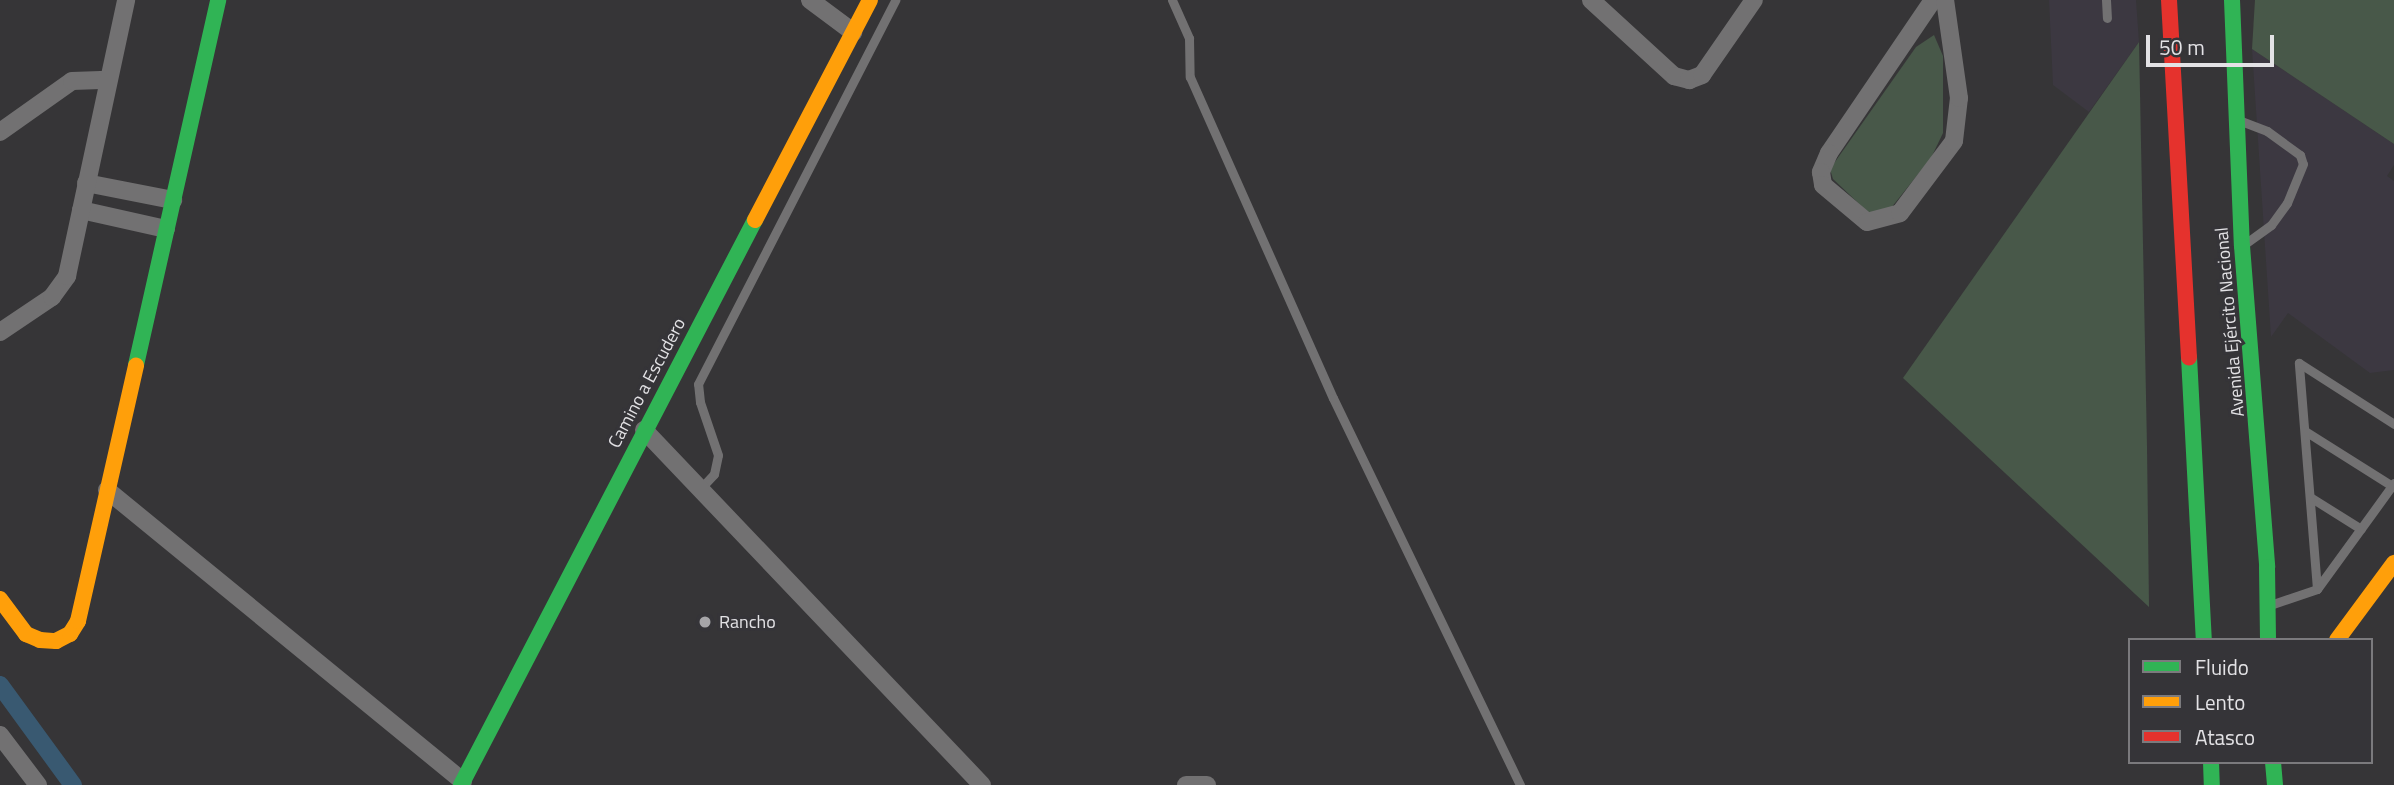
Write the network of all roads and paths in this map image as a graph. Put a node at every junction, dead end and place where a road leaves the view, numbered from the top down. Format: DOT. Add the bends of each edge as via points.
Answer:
graph roads {
  1 [pos="125,0"];
  2 [pos="218,0"];
  3 [pos="810,0"];
  4 [pos="870,0"];
  5 [pos="895,0"];
  6 [pos="1172,0"];
  7 [pos="1591,0"];
  8 [pos="1754,0"];
  9 [pos="1933,0"];
  10 [pos="1945,0"];
  11 [pos="2106,0"];
  12 [pos="2169,0"];
  13 [pos="2232,0"];
  14 [pos="2107,19"];
  15 [pos="853,32"];
  16 [pos="108,80"];
  17 [pos="2235,118"];
  18 [pos="0,132"];
  19 [pos="86,183"];
  20 [pos="173,201"];
  21 [pos="81,210"];
  22 [pos="166,229"];
  23 [pos="2242,246"];
  24 [pos="0,332"];
  25 [pos="2394,424"];
  26 [pos="644,429"];
  27 [pos="2305,431"];
  28 [pos="2393,485"];
  29 [pos="701,488"];
  30 [pos="107,490"];
  31 [pos="2310,497"];
  32 [pos="2361,529"];
  33 [pos="2394,563"];
  34 [pos="2317,589"];
  35 [pos="2394,593"];
  36 [pos="0,599"];
  37 [pos="2268,605"];
  38 [pos="2204,638"];
  39 [pos="2268,638"];
  40 [pos="2338,638"];
  41 [pos="2360,638"];
  42 [pos="0,735"];
  43 [pos="2211,764"];
  44 [pos="2273,764"];
  45 [pos="462,784"];
  46 [pos="38,785"];
  47 [pos="982,785"];
  48 [pos="1186,785"];
  49 [pos="1207,785"];
  50 [pos="1520,785"];
  51 [pos="2212,785"];
  52 [pos="2275,785"];
  1 -- 16 [label="street"];
  2 -- 20 [label="street"];
  3 -- 15 [label="street"];
  4 -- 15 [label="street, Camino a Escudero"];
  5 -- 29 [label="lane" via="698,384 718,455 714,474"];
  6 -- 50 [label="lane" via="1187,29 1190,77 1334,398"];
  7 -- 8 [label="street" via="1674,76 1689,80 1702,75"];
  9 -- 10 [label="street" via="1829,153 1821,172 1823,185 1867,222 1900,213 1954,141 1959,98"];
  11 -- 14 [label="lane"];
  12 -- 38 [label="street"];
  13 -- 17 [label="street, Avenida Ejército Nacional"];
  15 -- 26 [label="street, Camino a Escudero"];
  16 -- 18 [label="street" via="72,81"];
  16 -- 19 [label="street"];
  17 -- 23 [label="street, Avenida Ejército Nacional"];
  17 -- 23 [label="lane" via="2267,131 2300,155 2303,164 2297,186 2279,214"];
  19 -- 20 [label="street"];
  19 -- 21 [label="street"];
  20 -- 22 [label="street"];
  21 -- 22 [label="street"];
  21 -- 24 [label="street" via="61,288"];
  22 -- 30 [label="street"];
  23 -- 37 [label="street, Avenida Ejército Nacional"];
  25 -- 27 [label="lane" via="2300,363"];
  26 -- 29 [label="street"];
  26 -- 45 [label="street, Camino a Escudero"];
  27 -- 28 [label="lane"];
  27 -- 31 [label="lane"];
  28 -- 32 [label="lane"];
  29 -- 47 [label="street"];
  30 -- 36 [label="street" via="78,621 70,634 56,641 26,634"];
  30 -- 45 [label="street"];
  31 -- 32 [label="lane"];
  31 -- 34 [label="lane"];
  32 -- 34 [label="lane"];
  33 -- 40 [label="street"];
  34 -- 37 [label="lane"];
  35 -- 41 [label="street"];
  37 -- 39 [label="street, Avenida Ejército Nacional"];
  42 -- 46 [label="street"];
  43 -- 51 [label="street"];
  44 -- 52 [label="street"];
  48 -- 49 [label="street"];
}
